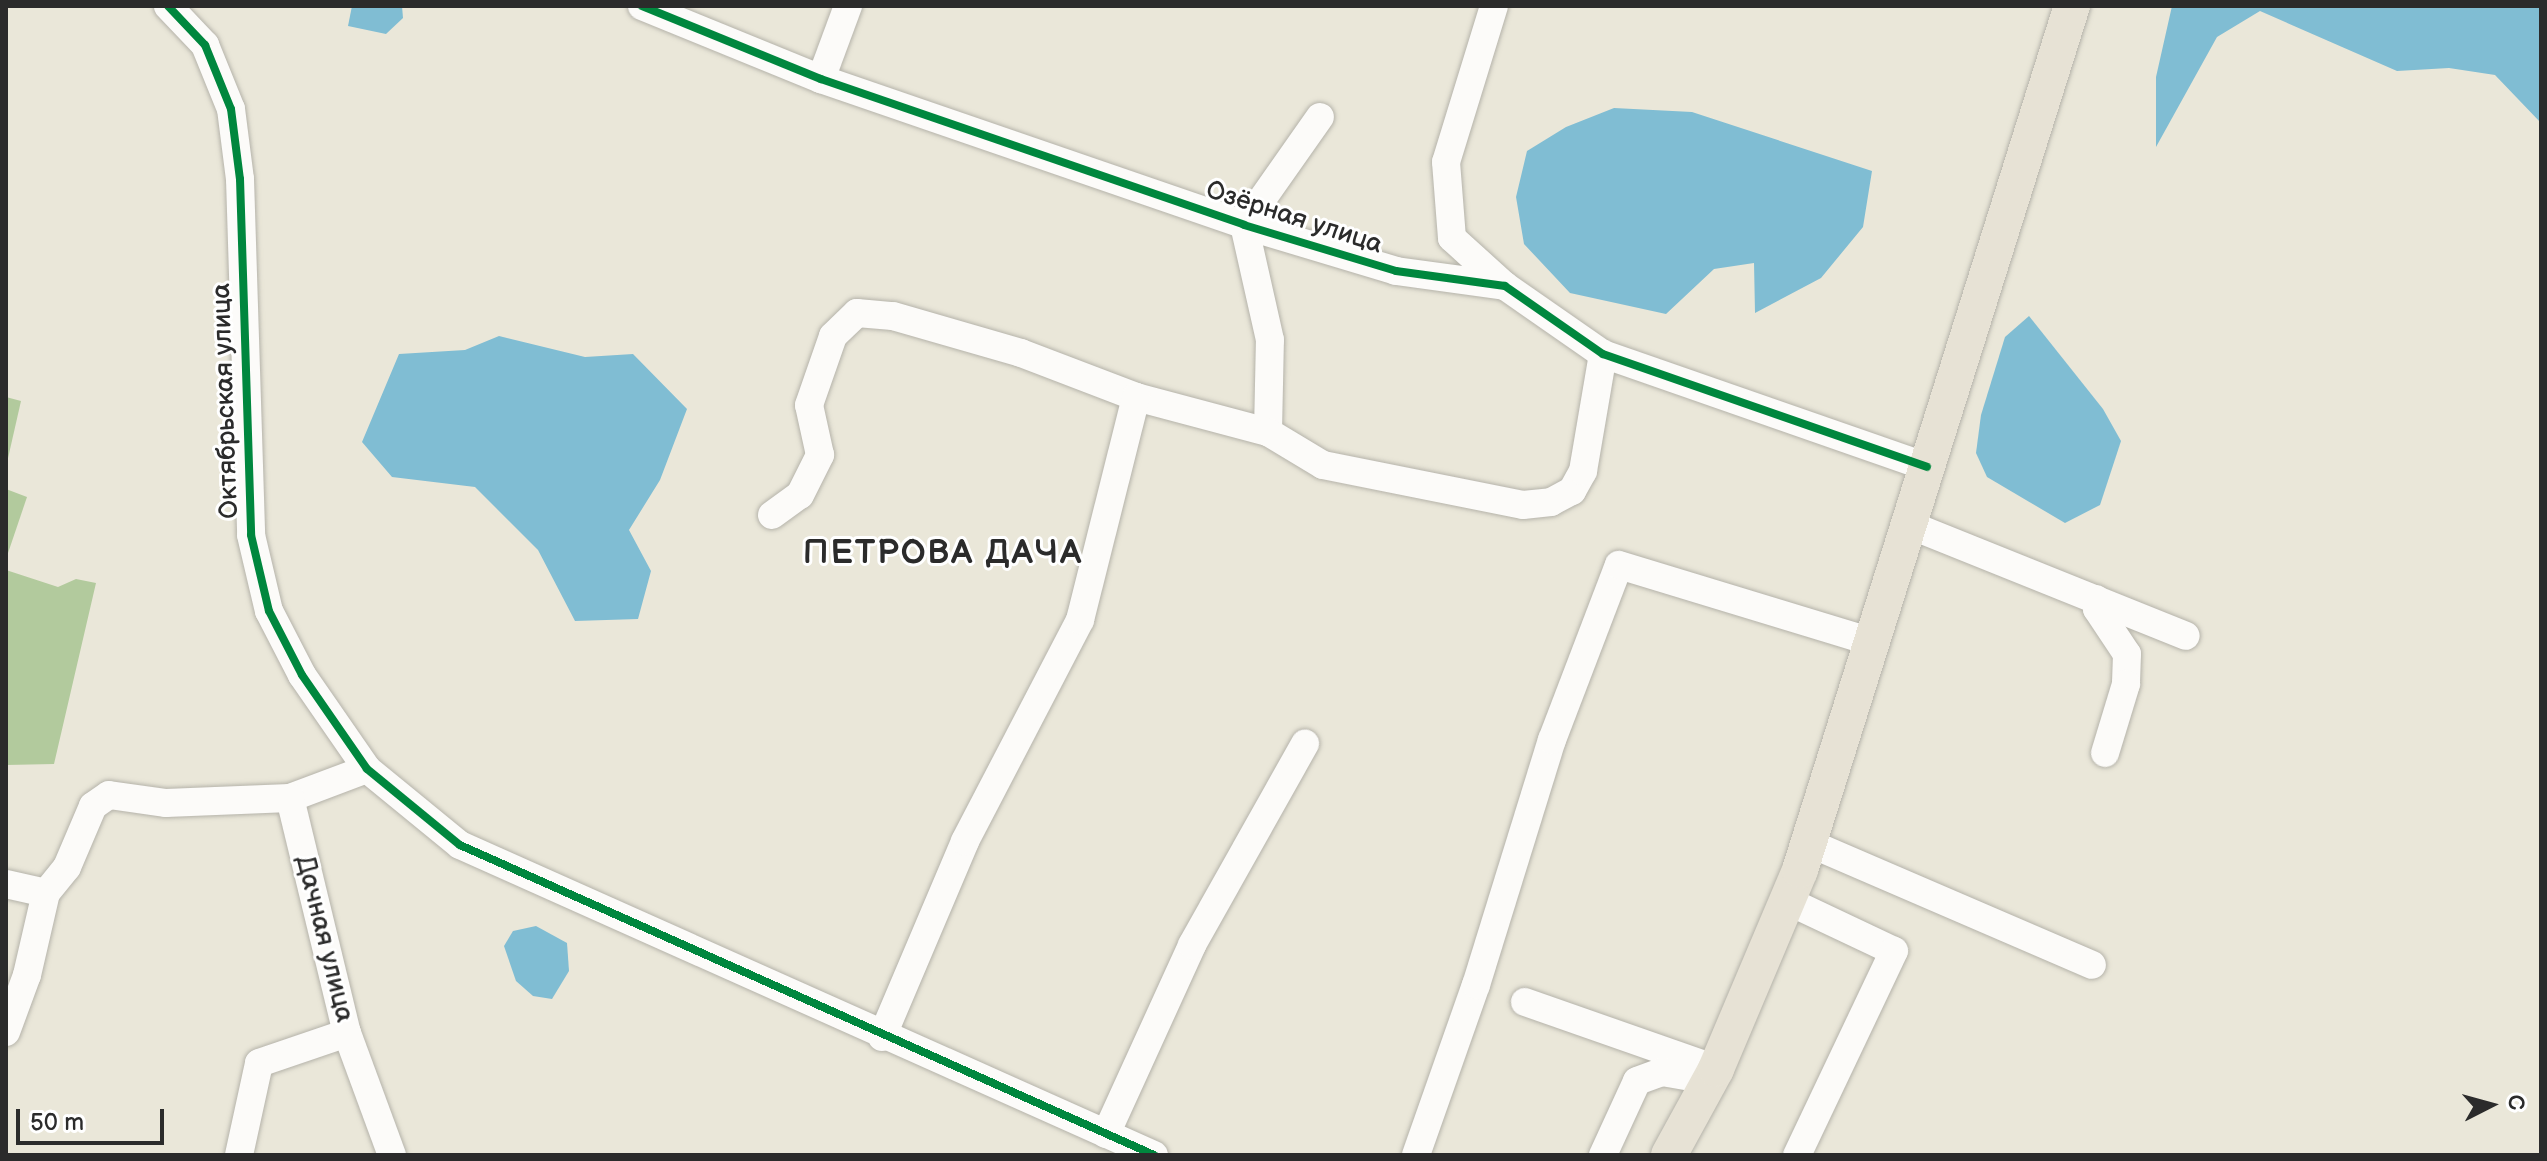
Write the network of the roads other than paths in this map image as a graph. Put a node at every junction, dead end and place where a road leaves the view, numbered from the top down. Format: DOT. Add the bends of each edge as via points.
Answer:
graph roads {
  1 [pos="168,6"];
  2 [pos="642,6"];
  3 [pos="848,6"];
  4 [pos="1494,6"];
  5 [pos="2072,6"];
  6 [pos="821,79"];
  7 [pos="1320,117"];
  8 [pos="1244,225"];
  9 [pos="1505,286"];
  10 [pos="1603,354"];
  11 [pos="1136,397"];
  12 [pos="1268,432"];
  13 [pos="1927,467"];
  14 [pos="772,515"];
  15 [pos="1910,525"];
  16 [pos="2096,599"];
  17 [pos="2186,636"];
  18 [pos="1872,642"];
  19 [pos="1305,744"];
  20 [pos="2105,753"];
  21 [pos="367,769"];
  22 [pos="290,798"];
  23 [pos="1809,843"];
  24 [pos="6,884"];
  25 [pos="46,893"];
  26 [pos="1788,901"];
  27 [pos="2092,965"];
  28 [pos="1525,1002"];
  29 [pos="6,1032"];
  30 [pos="347,1033"];
  31 [pos="882,1037"];
  32 [pos="1713,1075"];
  33 [pos="1106,1134"];
  34 [pos="239,1155"];
  35 [pos="392,1155"];
  36 [pos="1154,1155"];
  37 [pos="1416,1155"];
  38 [pos="1603,1155"];
  39 [pos="1669,1155"];
  40 [pos="1797,1155"];
  1 -- 21 [label="street, Октябрьская улица" via="205,45 231,109 240,179 251,535 269,611 302,675"];
  2 -- 6 [label="street, Озёрная улица"];
  3 -- 6 [label="street"];
  4 -- 9 [label="street" via="1446,162 1452,238"];
  5 -- 13 [label="main road"];
  6 -- 8 [label="street, Озёрная улица"];
  7 -- 8 [label="street"];
  8 -- 9 [label="street, Озёрная улица" via="1396,271"];
  8 -- 12 [label="street" via="1270,340"];
  9 -- 10 [label="street, Озёрная улица"];
  10 -- 12 [label="street" via="1583,471 1572,491 1551,502 1523,505 1323,465"];
  10 -- 13 [label="street, Озёрная улица"];
  11 -- 12 [label="street"];
  11 -- 14 [label="street" via="1021,353 893,316 857,313 833,336 809,405 820,455 800,495"];
  11 -- 31 [label="street" via="1080,620 965,841"];
  13 -- 15 [label="main road"];
  15 -- 16 [label="street"];
  15 -- 18 [label="main road"];
  16 -- 17 [label="street"];
  16 -- 20 [label="street" via="2097,609 2127,654 2126,684"];
  18 -- 23 [label="main road"];
  18 -- 37 [label="street" via="1619,565 1552,740 1476,985"];
  19 -- 33 [label="street" via="1192,945"];
  21 -- 22 [label="street"];
  21 -- 31 [label="street, Октябрьская улица" via="460,845"];
  22 -- 25 [label="street" via="166,803 109,795 93,806 67,867"];
  22 -- 30 [label="street, Дачная улица"];
  23 -- 26 [label="main road"];
  23 -- 27 [label="street"];
  24 -- 25 [label="street"];
  25 -- 29 [label="street" via="27,975"];
  26 -- 32 [label="main road"];
  26 -- 40 [label="street" via="1894,951"];
  28 -- 32 [label="street"];
  30 -- 34 [label="street" via="259,1063"];
  30 -- 35 [label="street, Дачная улица"];
  31 -- 33 [label="street, Октябрьская улица"];
  32 -- 38 [label="street" via="1662,1072 1637,1081"];
  32 -- 39 [label="main road"];
  33 -- 36 [label="street, Октябрьская улица"];
}
